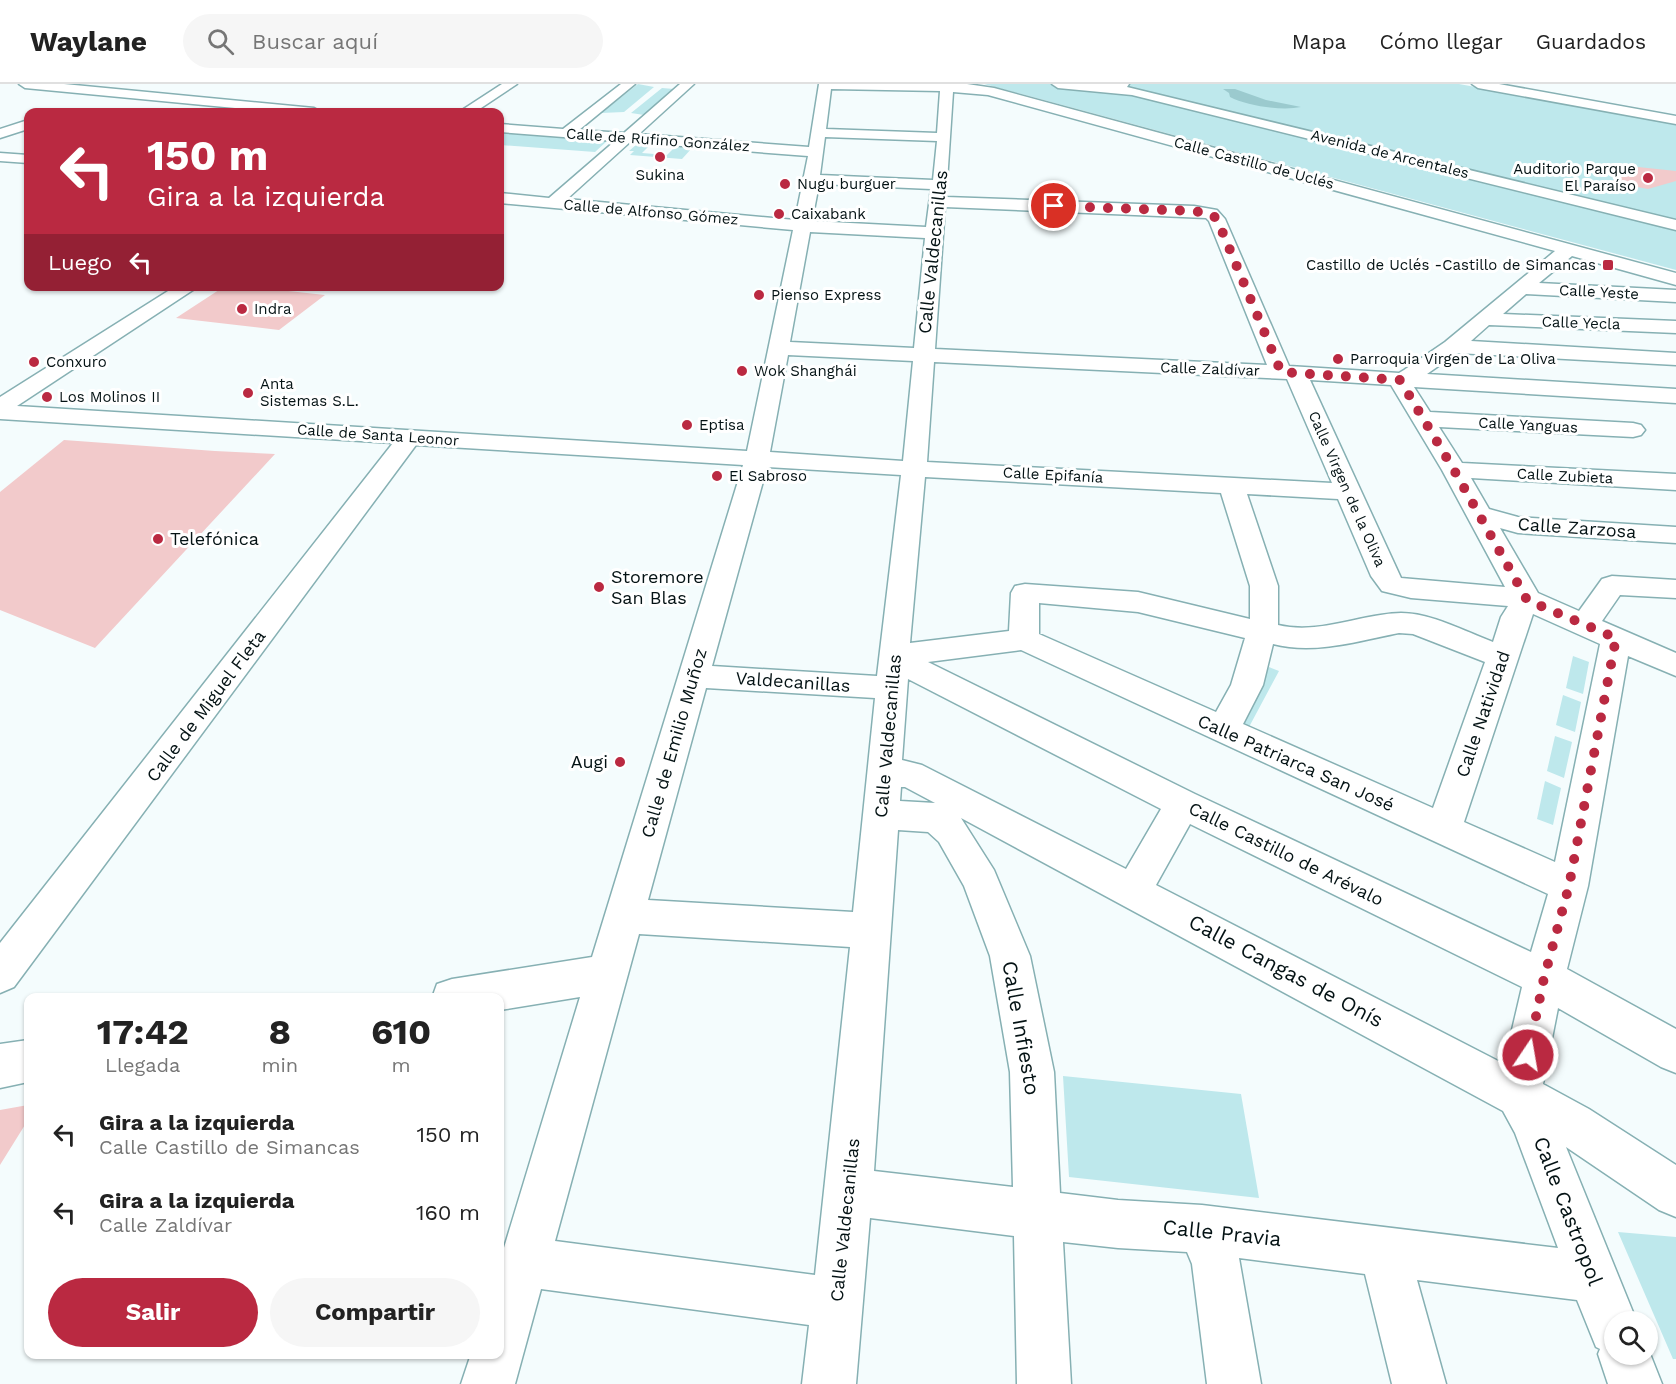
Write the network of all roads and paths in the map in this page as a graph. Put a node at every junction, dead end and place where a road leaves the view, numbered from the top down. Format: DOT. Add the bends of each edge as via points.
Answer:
graph roads {
  1 [pos="25,84"];
  2 [pos="137,84"];
  3 [pos="511,84"];
  4 [pos="628,84"];
  5 [pos="688,84"];
  6 [pos="825,84"];
  7 [pos="1058,84"];
  8 [pos="1123,84"];
  9 [pos="1139,84"];
  10 [pos="1478,84"];
  11 [pos="947,88"];
  12 [pos="1104,88"];
  13 [pos="113,93"];
  14 [pos="81,105"];
  15 [pos="272,108"];
  16 [pos="472,108"];
  17 [pos="1676,120"];
  18 [pos="24,125"];
  19 [pos="504,128"];
  20 [pos="566,133"];
  21 [pos="0,134"];
  22 [pos="627,137"];
  23 [pos="944,137"];
  24 [pos="816,154"];
  25 [pos="0,157"];
  26 [pos="24,159"];
  27 [pos="504,198"];
  28 [pos="553,203"];
  29 [pos="937,207"];
  30 [pos="1676,216"];
  31 [pos="1676,225"];
  32 [pos="803,226"];
  33 [pos="1569,249"];
  34 [pos="1676,279"];
  35 [pos="1521,288"];
  36 [pos="181,291"];
  37 [pos="1676,296"];
  38 [pos="1486,319"];
  39 [pos="1676,327"];
  40 [pos="1452,346"];
  41 [pos="779,348"];
  42 [pos="923,354"];
  43 [pos="1289,373"];
  44 [pos="1400,380"];
  45 [pos="1673,381"];
  46 [pos="0,407"];
  47 [pos="0,412"];
  48 [pos="1423,419"];
  49 [pos="1632,430"];
  50 [pos="411,436"];
  51 [pos="757,459"];
  52 [pos="913,468"];
  53 [pos="1454,470"];
  54 [pos="1676,482"];
  55 [pos="1232,486"];
  56 [pos="1348,492"];
  57 [pos="1480,516"];
  58 [pos="1676,535"];
  59 [pos="1676,589"];
  60 [pos="1527,599"];
  61 [pos="1600,631"];
  62 [pos="1262,633"];
  63 [pos="1024,639"];
  64 [pos="1503,657"];
  65 [pos="1676,665"];
  66 [pos="894,672"];
  67 [pos="694,676"];
  68 [pos="1222,730"];
  69 [pos="883,793"];
  70 [pos="1183,804"];
  71 [pos="1444,830"];
  72 [pos="1569,886"];
  73 [pos="1134,891"];
  74 [pos="624,916"];
  75 [pos="872,931"];
  76 [pos="0,974"];
  77 [pos="607,974"];
  78 [pos="1544,978"];
  79 [pos="484,993"];
  80 [pos="1676,1052"];
  81 [pos="24,1062"];
  82 [pos="0,1066"];
  83 [pos="1519,1095"];
  84 [pos="849,1192"];
  85 [pos="1676,1193"];
  86 [pos="1038,1214"];
  87 [pos="1202,1229"];
  88 [pos="1384,1251"];
  89 [pos="524,1262"];
  90 [pos="1594,1277"];
  91 [pos="836,1303"];
  92 [pos="1607,1311"];
  93 [pos="504,1331"];
  94 [pos="496,1359"];
  95 [pos="1628,1365"];
  96 [pos="488,1384"];
  97 [pos="829,1384"];
  98 [pos="1044,1384"];
  99 [pos="1234,1384"];
  100 [pos="1419,1384"];
  101 [pos="1635,1384"];
  1 -- 13 [label="street"];
  2 -- 13 [label="street"];
  3 -- 16 [label="street"];
  4 -- 20 [label="street"];
  5 -- 22 [label="street"];
  6 -- 11 [label="street, Calle Castillo de Uclés"];
  6 -- 24 [label="street, Calle de Emilio Muñoz"];
  7 -- 12 [label="street, Avenida de Arcentales"];
  8 -- 12 [label="street"];
  9 -- 30 [label="street, Avenida de Arcentales"];
  10 -- 17 [label="street"];
  11 -- 23 [label="street, Calle Valdecanillas"];
  11 -- 33 [label="street, Calle Castillo de Uclés" via="989,91"];
  12 -- 31 [label="street, Avenida de Arcentales" via="1132,91"];
  13 -- 14 [label="street"];
  13 -- 15 [label="street"];
  18 -- 21 [label="street"];
  19 -- 20 [label="street, Calle de Rufino González"];
  20 -- 22 [label="street, Calle de Rufino González"];
  22 -- 24 [label="street, Calle de Rufino González"];
  22 -- 28 [label="street"];
  23 -- 24 [label="street"];
  23 -- 29 [label="street, Calle Valdecanillas"];
  24 -- 29 [label="street"];
  24 -- 32 [label="street, Calle de Emilio Muñoz"];
  25 -- 26 [label="street"];
  27 -- 28 [label="street, Calle de Alfonso Gómez"];
  28 -- 32 [label="street, Calle de Alfonso Gómez"];
  29 -- 32 [label="street, Calle de Alfonso Gómez"];
  29 -- 42 [label="street, Calle Valdecanillas"];
  29 -- 43 [label="street, Calle Virgen de la Oliva" via="1211,214 1217,219"];
  32 -- 41 [label="street, Calle de Emilio Muñoz"];
  33 -- 34 [label="street, Calle Castillo de Uclés"];
  33 -- 35 [label="street"];
  35 -- 37 [label="street, Calle Yeste"];
  35 -- 38 [label="street"];
  36 -- 46 [label="street"];
  38 -- 39 [label="street, Calle Yecla"];
  38 -- 40 [label="street"];
  40 -- 44 [label="street"];
  40 -- 45 [label="street"];
  41 -- 42 [label="street, Calle Zaldívar"];
  41 -- 51 [label="street, Calle de Emilio Muñoz"];
  42 -- 43 [label="street, Calle Zaldívar"];
  42 -- 52 [label="street, Calle Valdecanillas"];
  43 -- 44 [label="street, Calle Zaldívar"];
  43 -- 56 [label="street, Calle Virgen de la Oliva"];
  44 -- 45 [label="street, Calle Zaldívar"];
  44 -- 48 [label="street"];
  47 -- 50 [label="street, Calle de Santa Leonor"];
  48 -- 49 [label="street, Calle Yanguas"];
  48 -- 53 [label="street"];
  50 -- 51 [label="street, Calle de Santa Leonor"];
  50 -- 76 [label="street, Calle de Miguel Fleta"];
  51 -- 52 [label="street, Calle Epifanía"];
  51 -- 67 [label="street, Calle de Emilio Muñoz"];
  52 -- 55 [label="street, Calle Epifanía"];
  52 -- 66 [label="street, Calle Valdecanillas"];
  53 -- 54 [label="street, Calle Zubieta"];
  53 -- 57 [label="street"];
  55 -- 56 [label="street, Calle Epifanía"];
  55 -- 62 [label="street" via="1264,586"];
  56 -- 60 [label="street, Calle Virgen de la Oliva" via="1392,585"];
  57 -- 58 [label="street, Calle Zarzosa" via="1518,525"];
  57 -- 60 [label="street"];
  59 -- 61 [label="street" via="1612,585"];
  60 -- 61 [label="street"];
  60 -- 64 [label="street, Calle Natividad" via="1516,617"];
  61 -- 65 [label="street"];
  61 -- 72 [label="street"];
  62 -- 63 [label="street" via="1138,602 1025,593"];
  62 -- 64 [label="street" via="1293,639 1416,624"];
  62 -- 68 [label="street" via="1247,685"];
  63 -- 66 [label="street, Valdecanillas"];
  63 -- 68 [label="street, Calle Patriarca San José"];
  64 -- 71 [label="street, Calle Natividad"];
  66 -- 67 [label="street, Valdecanillas"];
  66 -- 69 [label="street, Calle Valdecanillas"];
  66 -- 70 [label="street, Calle Castillo de Arévalo" via="913,668"];
  67 -- 74 [label="street, Calle de Emilio Muñoz"];
  68 -- 71 [label="street, Calle Patriarca San José"];
  69 -- 73 [label="street, Calle Cangas de Onís" via="910,774"];
  69 -- 75 [label="street, Calle Valdecanillas"];
  69 -- 86 [label="street, Calle Infiesto" via="936,818 952,831 981,881 1010,956 1032,1072"];
  70 -- 73 [label="street"];
  70 -- 78 [label="street, Calle Castillo de Arévalo"];
  71 -- 72 [label="street, Calle Patriarca San José"];
  72 -- 78 [label="street"];
  73 -- 83 [label="street, Calle Cangas de Onís"];
  74 -- 75 [label="street"];
  74 -- 77 [label="street, Calle de Emilio Muñoz"];
  75 -- 84 [label="street, Calle Valdecanillas"];
  77 -- 79 [label="street"];
  77 -- 89 [label="street, Calle de Emilio Muñoz"];
  78 -- 80 [label="street, Calle Castillo de Arévalo"];
  78 -- 83 [label="street"];
  81 -- 82 [label="street"];
  83 -- 85 [label="street, Calle Cangas de Onís" via="1573,1125"];
  83 -- 90 [label="street, Calle Castropol"];
  84 -- 86 [label="street, Calle Pravia"];
  84 -- 91 [label="street, Calle Valdecanillas"];
  86 -- 87 [label="street, Calle Pravia"];
  86 -- 98 [label="street, Calle Infiesto"];
  87 -- 88 [label="street, Calle Pravia"];
  87 -- 99 [label="street" via="1217,1264"];
  88 -- 90 [label="street, Calle Pravia"];
  88 -- 100 [label="street"];
  89 -- 91 [label="street"];
  89 -- 93 [label="street, Calle de Emilio Muñoz"];
  90 -- 92 [label="street, Calle Castropol"];
  91 -- 97 [label="street, Calle Valdecanillas"];
  94 -- 96 [label="street"];
  95 -- 101 [label="street"];
}
